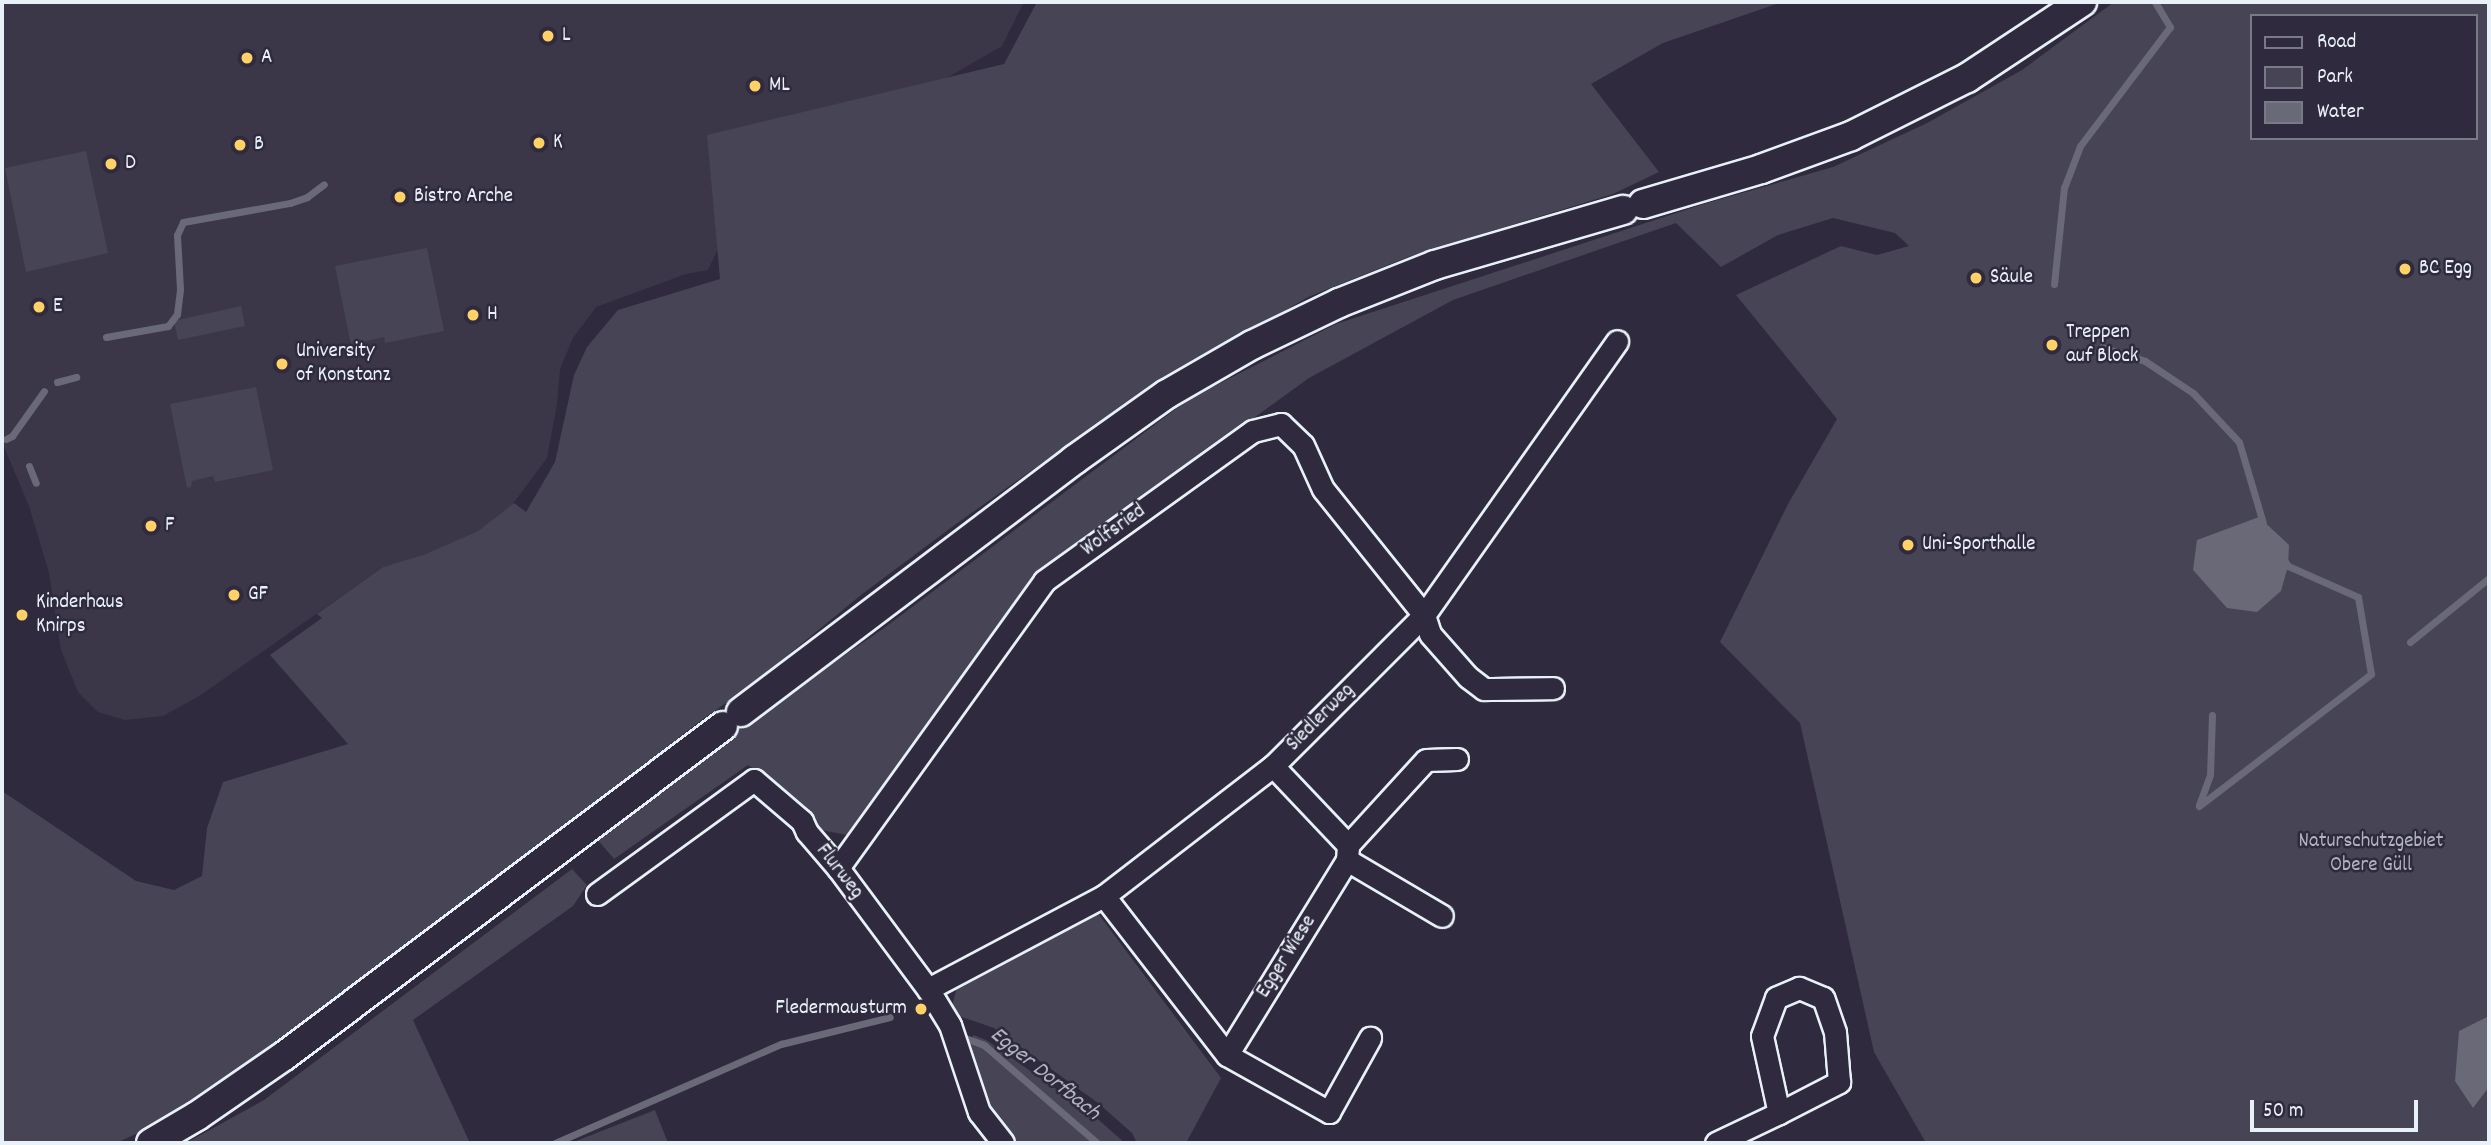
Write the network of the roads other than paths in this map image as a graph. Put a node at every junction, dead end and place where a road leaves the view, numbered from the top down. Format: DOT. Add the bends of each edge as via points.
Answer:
graph roads {
  1 [pos="2082,2"];
  2 [pos="1617,341"];
  3 [pos="1424,615"];
  4 [pos="1553,688"];
  5 [pos="1457,759"];
  6 [pos="1273,766"];
  7 [pos="1348,852"];
  8 [pos="838,868"];
  9 [pos="597,894"];
  10 [pos="1104,896"];
  11 [pos="1441,916"];
  12 [pos="928,989"];
  13 [pos="1370,1038"];
  14 [pos="1227,1055"];
  15 [pos="1779,1113"];
  16 [pos="151,1143"];
  17 [pos="1003,1143"];
  18 [pos="1716,1143"];
  1 -- 16 [label="main road" via="1968,78 1851,135 1761,169 1435,265 1339,303 1252,345 1167,394 295,1048"];
  2 -- 3 [label="street, Siedlerweg"];
  3 -- 4 [label="street" via="1430,634 1484,689"];
  3 -- 6 [label="street, Siedlerweg"];
  3 -- 8 [label="street, Wolfsried" via="1323,489 1303,445 1281,424 1253,431 1044,580"];
  5 -- 7 [label="street, Egger Wiese" via="1426,760"];
  6 -- 7 [label="street"];
  6 -- 10 [label="street, Siedlerweg"];
  7 -- 11 [label="street"];
  7 -- 14 [label="street, Egger Wiese"];
  8 -- 9 [label="street, Flurweg" via="802,821 754,780"];
  8 -- 12 [label="street, Flurweg"];
  10 -- 12 [label="street, Siedlerweg"];
  10 -- 14 [label="street"];
  12 -- 17 [label="street, Flurweg" via="950,1025 979,1112"];
  13 -- 14 [label="street" via="1329,1112"];
  15 -- 15 [label="street" via="1839,1082 1835,1032 1823,998 1799,988 1776,998 1762,1036"];
  15 -- 18 [label="street"];
}
